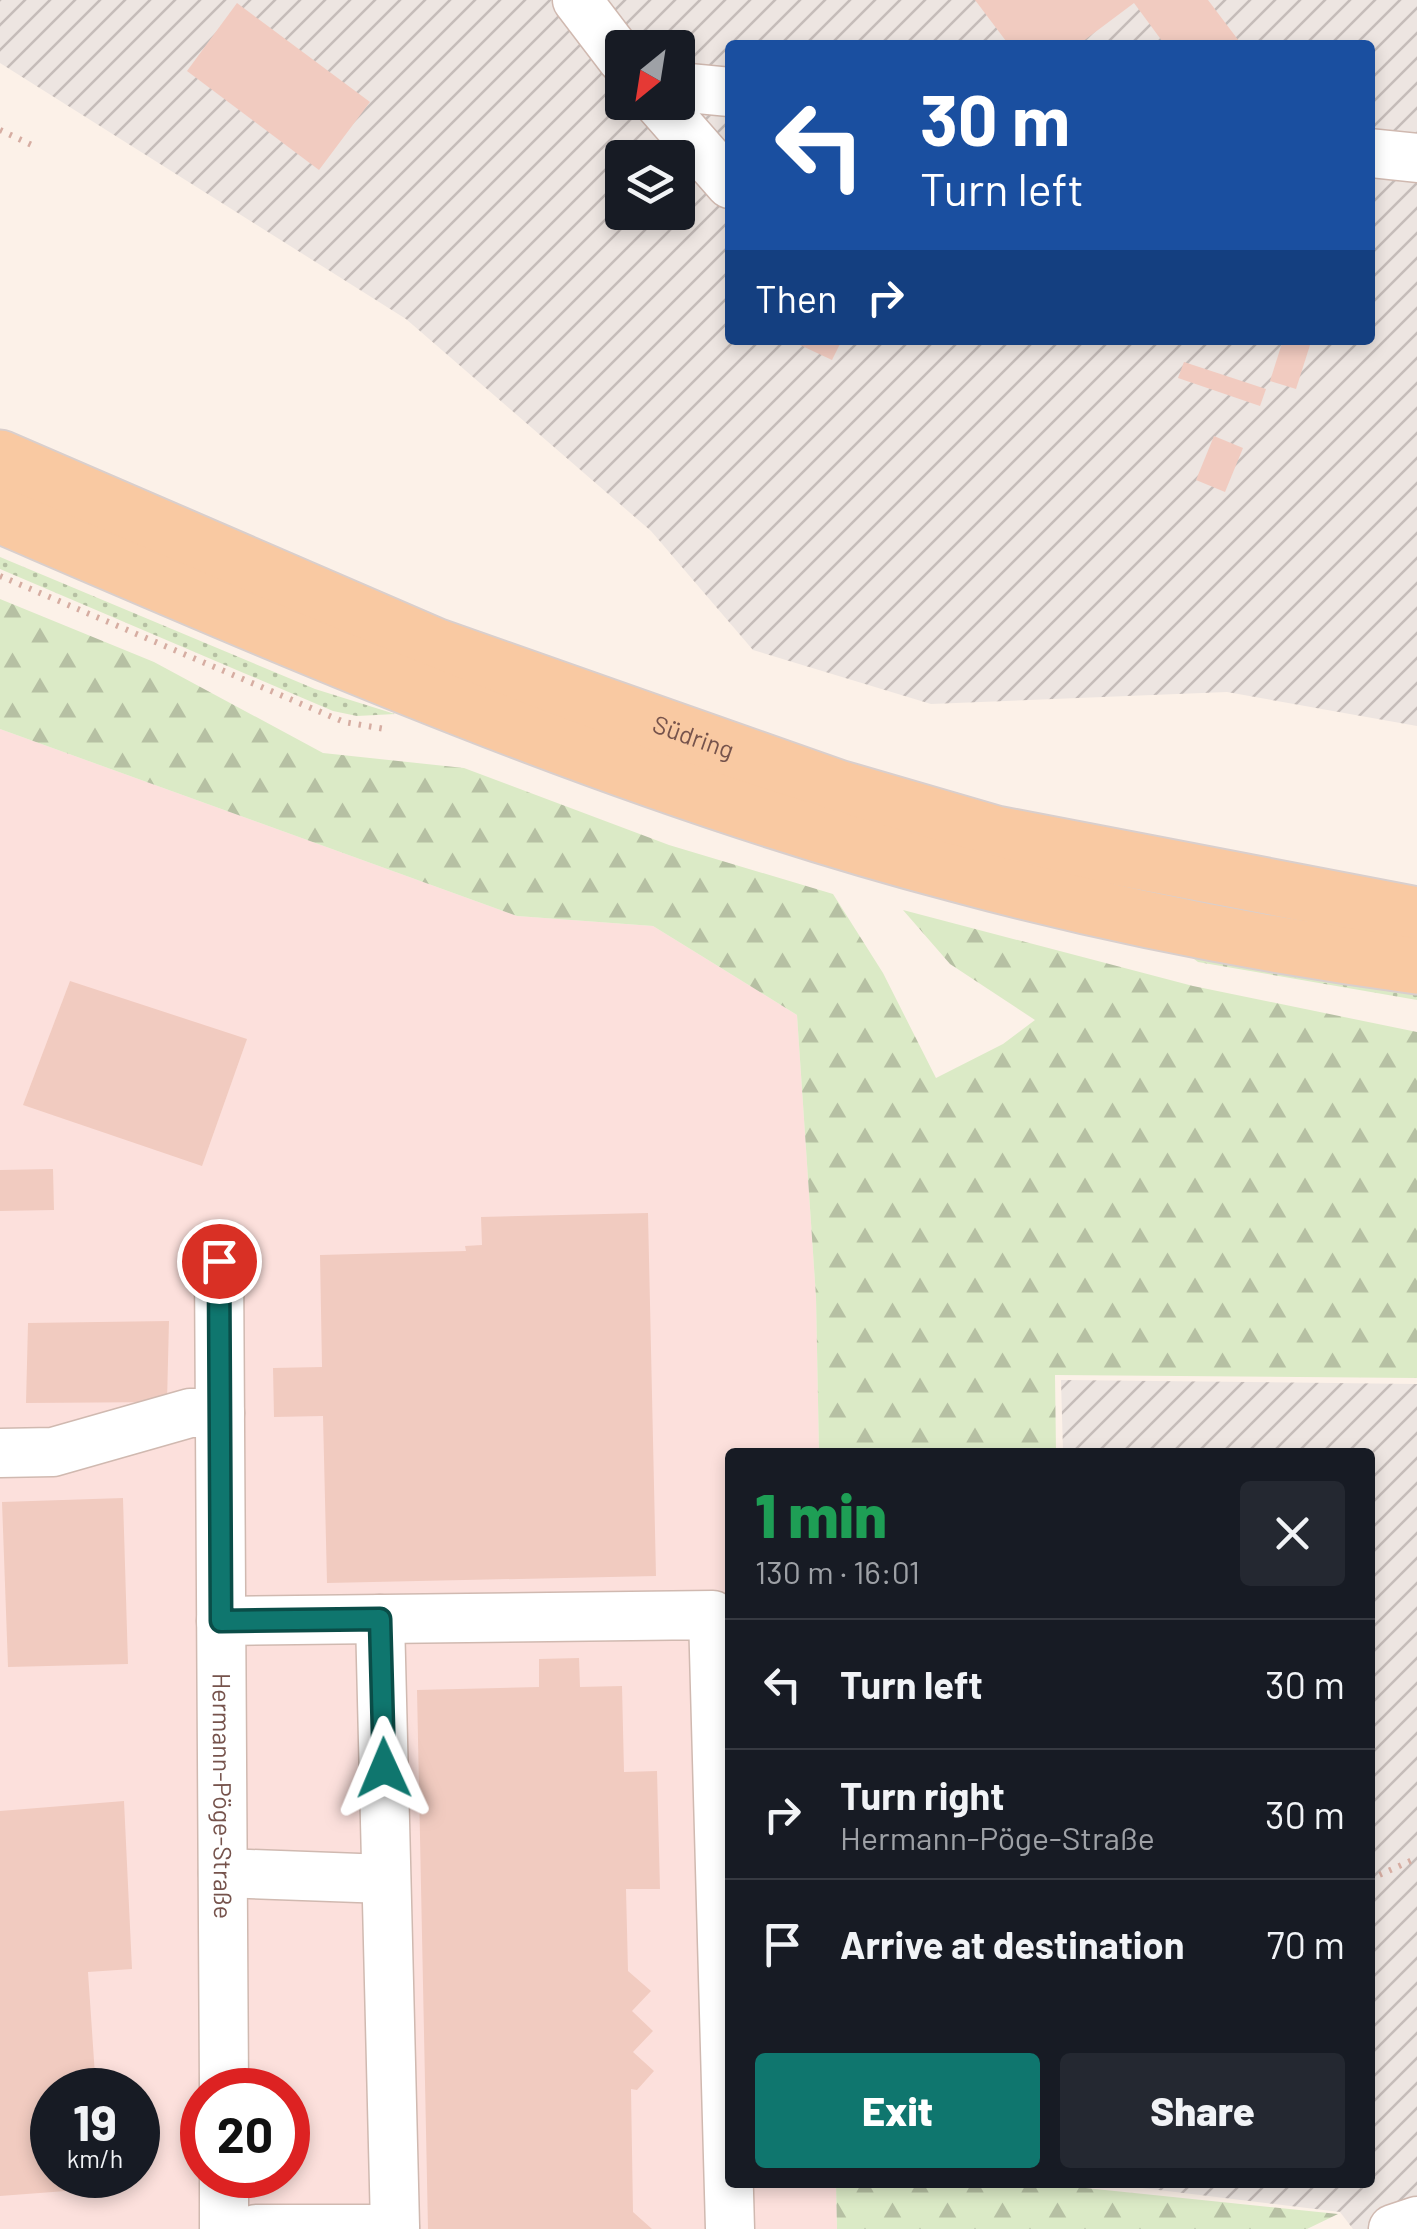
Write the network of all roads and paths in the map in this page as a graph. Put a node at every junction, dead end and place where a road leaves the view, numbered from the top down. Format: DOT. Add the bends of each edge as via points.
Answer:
graph roads {
  1 [pos="577,0"];
  2 [pos="605,37"];
  3 [pos="695,89"];
  4 [pos="725,92"];
  5 [pos="674,120"];
  6 [pos="0,130"];
  7 [pos="34,146"];
  8 [pos="1375,154"];
  9 [pos="1417,158"];
  10 [pos="725,178"];
  11 [pos="0,458"];
  12 [pos="0,515"];
  13 [pos="0,530"];
  14 [pos="54,538"];
  15 [pos="1417,915"];
  16 [pos="1417,966"];
  17 [pos="219,1261"];
  18 [pos="220,1413"];
  19 [pos="0,1453"];
  20 [pos="380,1619"];
  21 [pos="221,1621"];
  22 [pos="1417,1858"];
  23 [pos="223,1873"];
  24 [pos="1375,1878"];
  25 [pos="386,1880"];
  26 [pos="725,2048"];
  27 [pos="224,2068"];
  28 [pos="729,2188"];
  29 [pos="224,2198"];
  30 [pos="1417,2220"];
  31 [pos="395,2228"];
  32 [pos="224,2229"];
  33 [pos="256,2229"];
  34 [pos="730,2229"];
  35 [pos="1393,2229"];
  1 -- 2 [label="street"];
  3 -- 4 [label="street"];
  5 -- 10 [label="street"];
  6 -- 7 [label="path"];
  8 -- 9 [label="street"];
  11 -- 15 [label="main road, Südring" via="436,646 838,788 996,834"];
  12 -- 14 [label="main road, Südring"];
  13 -- 14 [label="main road"];
  14 -- 16 [label="main road, Südring" via="529,734 887,854 1170,924"];
  17 -- 18 [label="street, Hermann-Pöge-Straße"];
  18 -- 19 [label="street" via="190,1412 53,1452"];
  18 -- 21 [label="street, Hermann-Pöge-Straße"];
  20 -- 21 [label="street"];
  20 -- 25 [label="street"];
  20 -- 26 [label="street" via="713,1614"];
  21 -- 23 [label="street, Hermann-Pöge-Straße"];
  22 -- 24 [label="path"];
  23 -- 25 [label="street"];
  23 -- 27 [label="street, Hermann-Pöge-Straße"];
  25 -- 31 [label="street"];
  28 -- 34 [label="street"];
  29 -- 32 [label="street"];
  30 -- 35 [label="street"];
  31 -- 33 [label="street"];
}
